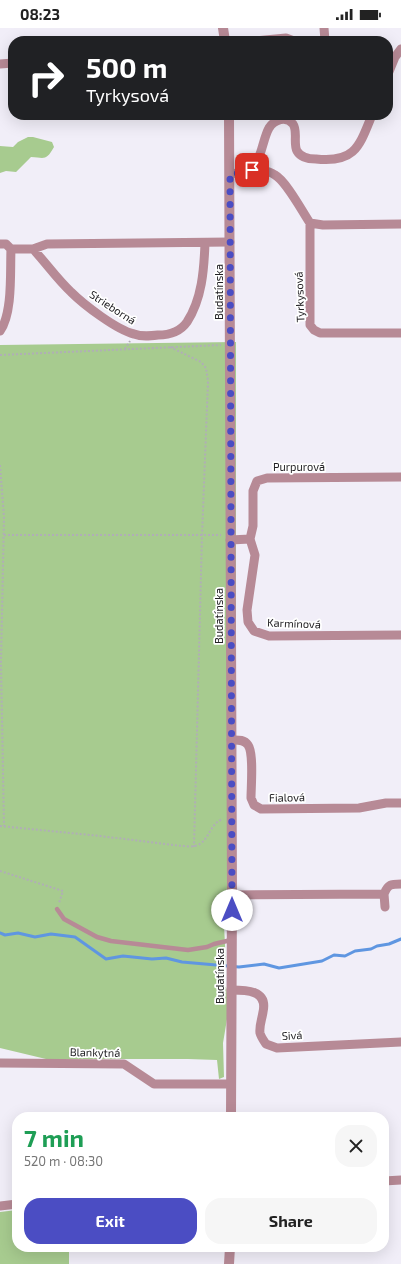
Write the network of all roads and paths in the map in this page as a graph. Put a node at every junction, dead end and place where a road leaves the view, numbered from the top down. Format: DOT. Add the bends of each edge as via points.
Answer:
graph roads {
  1 [pos="401,49"];
  2 [pos="393,60"];
  3 [pos="229,120"];
  4 [pos="279,120"];
  5 [pos="288,120"];
  6 [pos="370,120"];
  7 [pos="252,170"];
  8 [pos="230,174"];
  9 [pos="310,223"];
  10 [pos="401,224"];
  11 [pos="230,242"];
  12 [pos="205,243"];
  13 [pos="0,244"];
  14 [pos="11,249"];
  15 [pos="33,249"];
  16 [pos="0,331"];
  17 [pos="401,333"];
  18 [pos="230,345"];
  19 [pos="170,347"];
  20 [pos="0,355"];
  21 [pos="0,465"];
  22 [pos="401,477"];
  23 [pos="4,535"];
  24 [pos="202,536"];
  25 [pos="230,537"];
  26 [pos="250,539"];
  27 [pos="401,635"];
  28 [pos="231,740"];
  29 [pos="401,803"];
  30 [pos="231,817"];
  31 [pos="0,826"];
  32 [pos="4,826"];
  33 [pos="194,847"];
  34 [pos="0,871"];
  35 [pos="401,884"];
  36 [pos="384,894"];
  37 [pos="232,895"];
  38 [pos="384,907"];
  39 [pos="57,909"];
  40 [pos="231,940"];
  41 [pos="231,990"];
  42 [pos="401,1042"];
  43 [pos="0,1063"];
  44 [pos="231,1084"];
  45 [pos="231,1112"];
  46 [pos="389,1180"];
  47 [pos="401,1180"];
  48 [pos="12,1205"];
  49 [pos="0,1206"];
  50 [pos="230,1252"];
  51 [pos="229,1264"];
  1 -- 2 [label="street"];
  3 -- 8 [label="street, Budatínska"];
  4 -- 7 [label="street" via="269,128"];
  5 -- 6 [label="street" via="293,124 297,151 306,158 324,160 345,157 357,148"];
  7 -- 8 [label="street"];
  7 -- 9 [label="street" via="275,174"];
  8 -- 11 [label="street, Budatínska"];
  9 -- 10 [label="street"];
  9 -- 17 [label="street, Tyrkysová" via="310,325 314,330 320,333"];
  11 -- 12 [label="street"];
  11 -- 18 [label="street, Budatínska"];
  12 -- 15 [label="street" via="47,244"];
  12 -- 15 [label="street, Strieborná" via="205,268 194,308 186,323 176,332 156,336 133,334 86,306 71,293"];
  13 -- 14 [label="street" via="6,244"];
  14 -- 15 [label="street"];
  14 -- 16 [label="street" via="9,304"];
  18 -- 19 [label="path"];
  18 -- 25 [label="street, Budatínska"];
  19 -- 20 [label="path"];
  19 -- 24 [label="path" via="201,362 206,368 208,381"];
  21 -- 23 [label="path"];
  22 -- 26 [label="street, Purpurová" via="267,478 257,481 253,491 253,526"];
  23 -- 24 [label="path"];
  23 -- 32 [label="path" via="1,663"];
  24 -- 25 [label="path"];
  24 -- 33 [label="path"];
  25 -- 26 [label="street"];
  25 -- 28 [label="street, Budatínska"];
  26 -- 27 [label="street, Karmínová" via="254,555 247,610 248,622 254,631 269,636"];
  28 -- 29 [label="street, Fialová" via="242,740 248,744 251,752 251,798 254,805 261,809 359,808"];
  28 -- 30 [label="street, Budatínska"];
  30 -- 33 [label="path" via="220,820 213,826 206,839"];
  30 -- 37 [label="street, Budatínska"];
  31 -- 32 [label="path"];
  32 -- 33 [label="path"];
  34 -- 39 [label="path" via="63,891"];
  35 -- 36 [label="street" via="387,887"];
  36 -- 37 [label="street"];
  36 -- 38 [label="street"];
  37 -- 40 [label="street, Budatínska"];
  39 -- 40 [label="lane" via="64,919 97,937 111,941 188,950"];
  40 -- 41 [label="street, Budatínska"];
  41 -- 42 [label="street, Sivá" via="248,990 261,997 264,1009 260,1035 266,1044 277,1048"];
  41 -- 44 [label="street, Budatínska"];
  43 -- 44 [label="street, Blankytná" via="124,1064 154,1084"];
  44 -- 45 [label="street, Budatínska"];
  46 -- 47 [label="street"];
  48 -- 49 [label="street"];
  50 -- 51 [label="street"];
}
